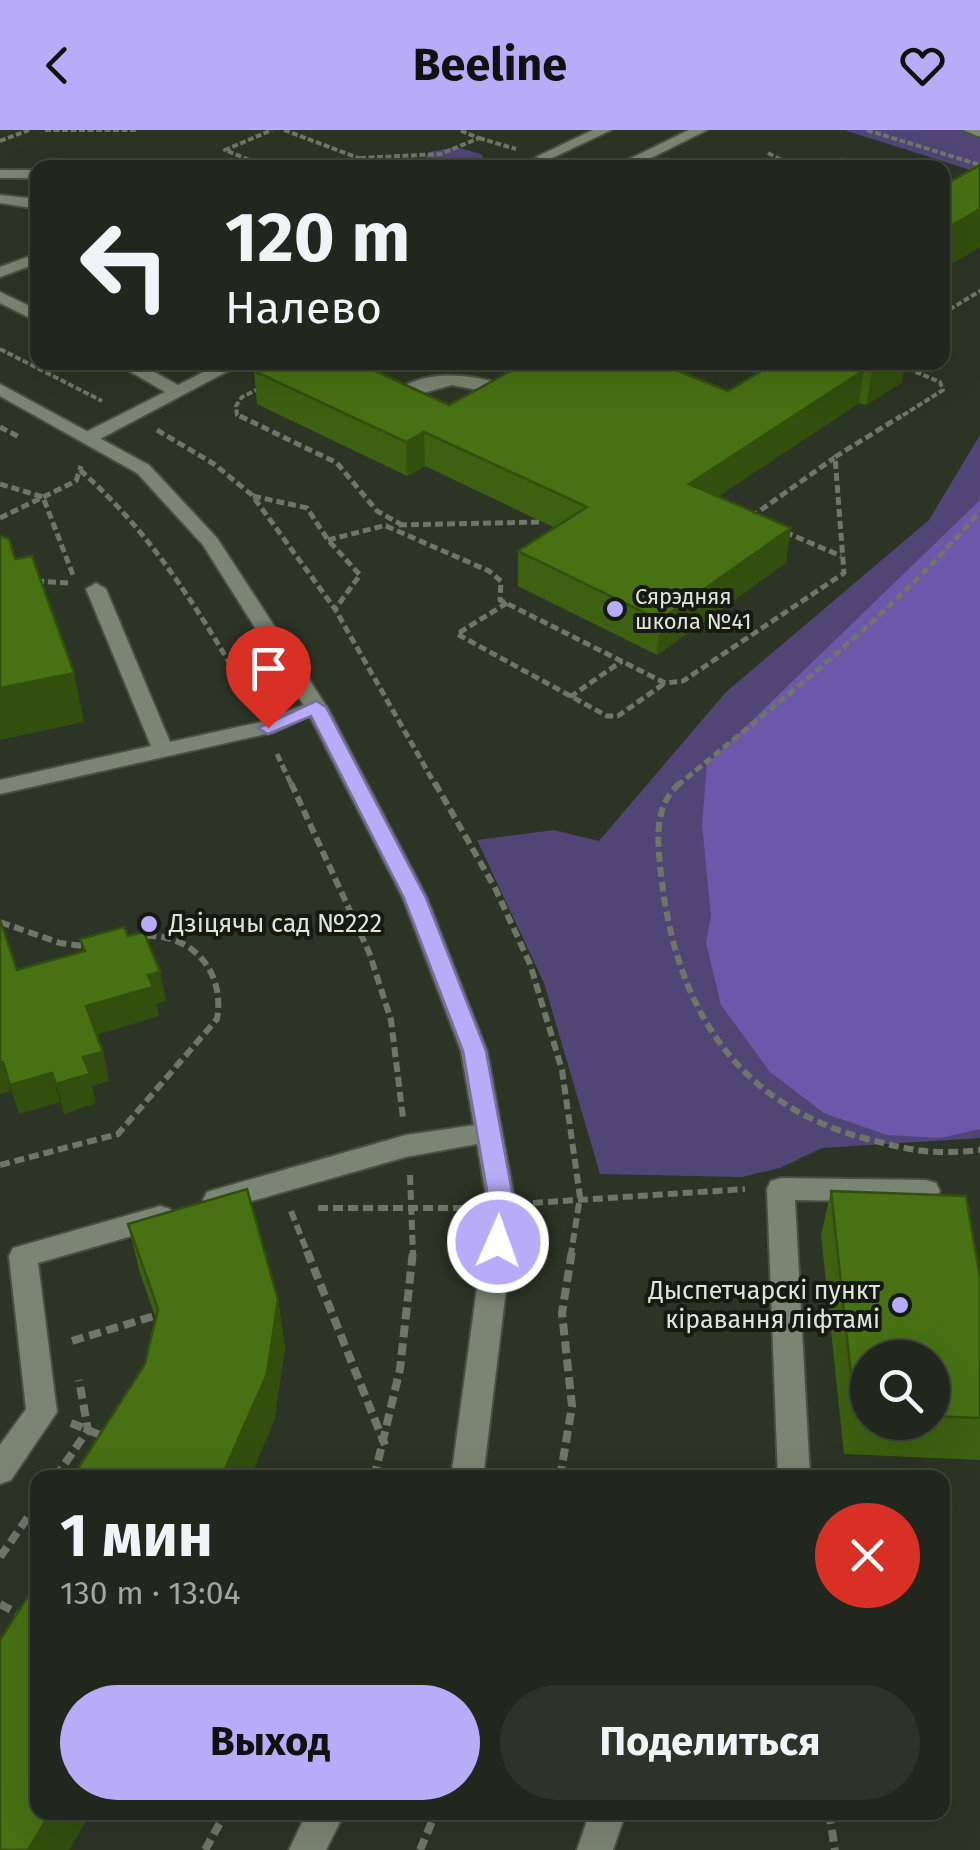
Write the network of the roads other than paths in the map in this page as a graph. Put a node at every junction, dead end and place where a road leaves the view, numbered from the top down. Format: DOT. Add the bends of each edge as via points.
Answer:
graph roads {
  1 [pos="568,130"];
  2 [pos="604,130"];
  3 [pos="700,130"];
  4 [pos="970,130"];
  5 [pos="980,133"];
  6 [pos="588,137"];
  7 [pos="543,158"];
  8 [pos="635,160"];
  9 [pos="0,174"];
  10 [pos="30,174"];
  11 [pos="0,199"];
  12 [pos="30,201"];
  13 [pos="30,259"];
  14 [pos="0,272"];
  15 [pos="0,297"];
  16 [pos="30,313"];
  17 [pos="137,370"];
  18 [pos="221,370"];
  19 [pos="519,370"];
  20 [pos="0,389"];
  21 [pos="178,392"];
  22 [pos="401,394"];
  23 [pos="90,437"];
  24 [pos="96,589"];
  25 [pos="316,707"];
  26 [pos="163,750"];
  27 [pos="0,787"];
  28 [pos="489,1133"];
  29 [pos="926,1190"];
  30 [pos="11,1259"];
  31 [pos="0,1470"];
  32 [pos="468,1470"];
  33 [pos="794,1470"];
  34 [pos="322,1820"];
  35 [pos="605,1820"];
  36 [pos="307,1850"];
  37 [pos="595,1850"];
  1 -- 6 [label="street"];
  2 -- 6 [label="street"];
  3 -- 8 [label="street"];
  4 -- 5 [label="street"];
  6 -- 7 [label="street"];
  9 -- 10 [label="street"];
  11 -- 12 [label="street"];
  13 -- 14 [label="street"];
  15 -- 16 [label="street"];
  17 -- 21 [label="street"];
  18 -- 21 [label="street"];
  19 -- 22 [label="street" via="530,375 504,390 477,378"];
  20 -- 23 [label="street"];
  21 -- 23 [label="street"];
  23 -- 25 [label="street" via="142,470 210,542"];
  24 -- 26 [label="street"];
  25 -- 26 [label="street" via="268,728"];
  25 -- 28 [label="street" via="415,898 474,1051"];
  26 -- 27 [label="street"];
  28 -- 30 [label="street" via="406,1146"];
  28 -- 32 [label="street" via="502,1208"];
  29 -- 33 [label="street" via="781,1189"];
  30 -- 31 [label="street" via="42,1412"];
  34 -- 36 [label="street"];
  35 -- 37 [label="street"];
}
